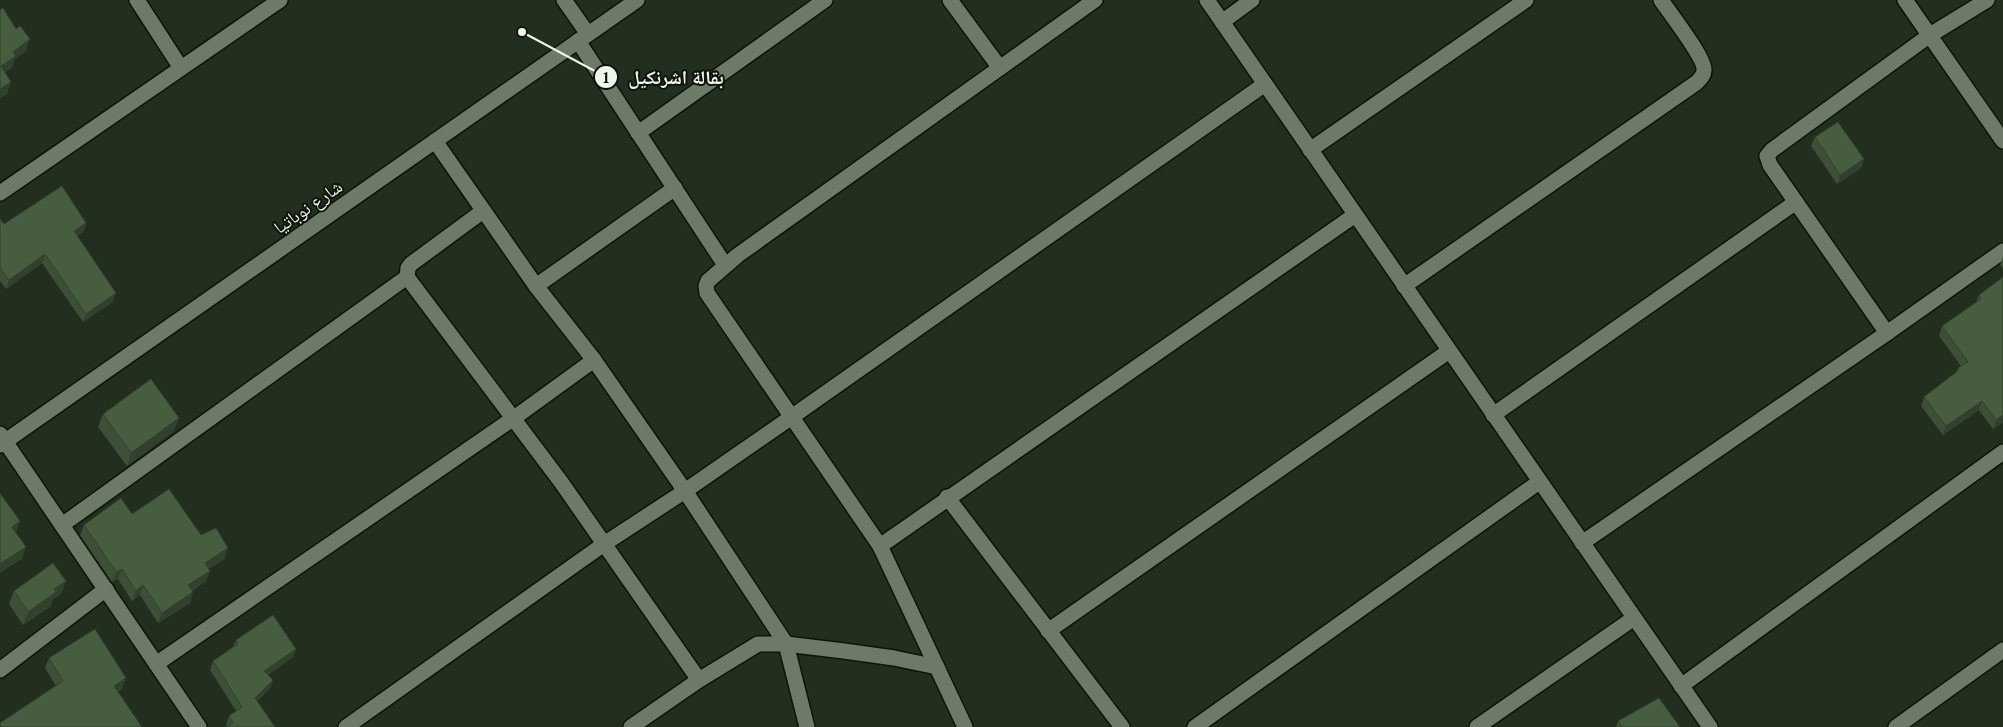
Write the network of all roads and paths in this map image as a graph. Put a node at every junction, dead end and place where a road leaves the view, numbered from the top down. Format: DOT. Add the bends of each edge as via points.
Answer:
graph roads {
  1 [pos="137,0"];
  2 [pos="280,0"];
  3 [pos="564,0"];
  4 [pos="637,0"];
  5 [pos="825,0"];
  6 [pos="950,0"];
  7 [pos="1095,0"];
  8 [pos="1207,0"];
  9 [pos="1252,0"];
  10 [pos="1526,0"];
  11 [pos="1661,0"];
  12 [pos="1905,0"];
  13 [pos="1987,0"];
  14 [pos="1222,22"];
  15 [pos="1930,35"];
  16 [pos="583,38"];
  17 [pos="182,68"];
  18 [pos="1000,68"];
  19 [pos="1265,84"];
  20 [pos="638,133"];
  21 [pos="435,141"];
  22 [pos="2003,141"];
  23 [pos="1310,150"];
  24 [pos="675,188"];
  25 [pos="0,193"];
  26 [pos="1796,202"];
  27 [pos="483,211"];
  28 [pos="1355,214"];
  29 [pos="2003,250"];
  30 [pos="725,264"];
  31 [pos="407,277"];
  32 [pos="536,286"];
  33 [pos="1404,286"];
  34 [pos="1887,334"];
  35 [pos="1449,351"];
  36 [pos="594,360"];
  37 [pos="1494,415"];
  38 [pos="793,416"];
  39 [pos="514,418"];
  40 [pos="2,441"];
  41 [pos="2003,452"];
  42 [pos="1538,482"];
  43 [pos="685,491"];
  44 [pos="947,498"];
  45 [pos="62,525"];
  46 [pos="1582,543"];
  47 [pos="604,544"];
  48 [pos="880,546"];
  49 [pos="106,589"];
  50 [pos="1634,618"];
  51 [pos="1048,631"];
  52 [pos="786,644"];
  53 [pos="2003,650"];
  54 [pos="156,664"];
  55 [pos="937,667"];
  56 [pos="0,670"];
  57 [pos="699,680"];
  58 [pos="1681,686"];
  59 [pos="200,727"];
  60 [pos="346,727"];
  61 [pos="631,727"];
  62 [pos="807,727"];
  63 [pos="965,727"];
  64 [pos="1122,727"];
  65 [pos="1195,727"];
  66 [pos="1476,727"];
  67 [pos="1710,727"];
  68 [pos="1896,727"];
  1 -- 17 [label="street"];
  2 -- 17 [label="street"];
  3 -- 16 [label="street"];
  4 -- 16 [label="street, شارع نوباتيا"];
  5 -- 20 [label="street"];
  6 -- 18 [label="street"];
  7 -- 18 [label="street"];
  8 -- 14 [label="street"];
  9 -- 14 [label="street"];
  10 -- 23 [label="street"];
  11 -- 33 [label="street" via="1698,54 1704,69 1696,83"];
  12 -- 15 [label="street"];
  13 -- 15 [label="street"];
  14 -- 19 [label="street"];
  15 -- 22 [label="street"];
  15 -- 26 [label="street" via="1772,150 1768,156 1770,165"];
  16 -- 20 [label="street"];
  16 -- 21 [label="street, شارع نوباتيا"];
  17 -- 25 [label="street"];
  18 -- 30 [label="street"];
  19 -- 23 [label="street"];
  19 -- 38 [label="street"];
  20 -- 24 [label="street"];
  21 -- 27 [label="street"];
  21 -- 40 [label="street, شارع نوباتيا"];
  23 -- 28 [label="street"];
  24 -- 30 [label="street"];
  24 -- 32 [label="street"];
  26 -- 34 [label="street"];
  26 -- 37 [label="street"];
  27 -- 31 [label="street" via="417,259 408,268"];
  27 -- 32 [label="street"];
  28 -- 33 [label="street"];
  28 -- 44 [label="street"];
  29 -- 34 [label="street"];
  30 -- 38 [label="street" via="708,281 707,293"];
  31 -- 39 [label="street"];
  31 -- 45 [label="street"];
  32 -- 36 [label="street"];
  33 -- 35 [label="street"];
  34 -- 46 [label="street"];
  35 -- 37 [label="street"];
  35 -- 51 [label="street"];
  36 -- 39 [label="street"];
  36 -- 43 [label="street"];
  37 -- 42 [label="street"];
  38 -- 43 [label="street"];
  38 -- 48 [label="street"];
  39 -- 47 [label="street"];
  39 -- 54 [label="street"];
  40 -- 45 [label="street"];
  41 -- 58 [label="street"];
  42 -- 46 [label="street"];
  42 -- 65 [label="street"];
  43 -- 47 [label="street"];
  43 -- 52 [label="street"];
  44 -- 48 [label="street"];
  44 -- 51 [label="street"];
  45 -- 49 [label="street"];
  46 -- 50 [label="street"];
  47 -- 57 [label="street"];
  47 -- 60 [label="street"];
  48 -- 55 [label="street"];
  49 -- 54 [label="street"];
  49 -- 56 [label="street"];
  50 -- 58 [label="street"];
  50 -- 66 [label="street"];
  51 -- 64 [label="street"];
  52 -- 55 [label="street"];
  52 -- 57 [label="street" via="758,644"];
  52 -- 62 [label="street"];
  53 -- 68 [label="street"];
  54 -- 59 [label="street"];
  55 -- 63 [label="street"];
  57 -- 61 [label="street"];
  58 -- 67 [label="street"];
}
